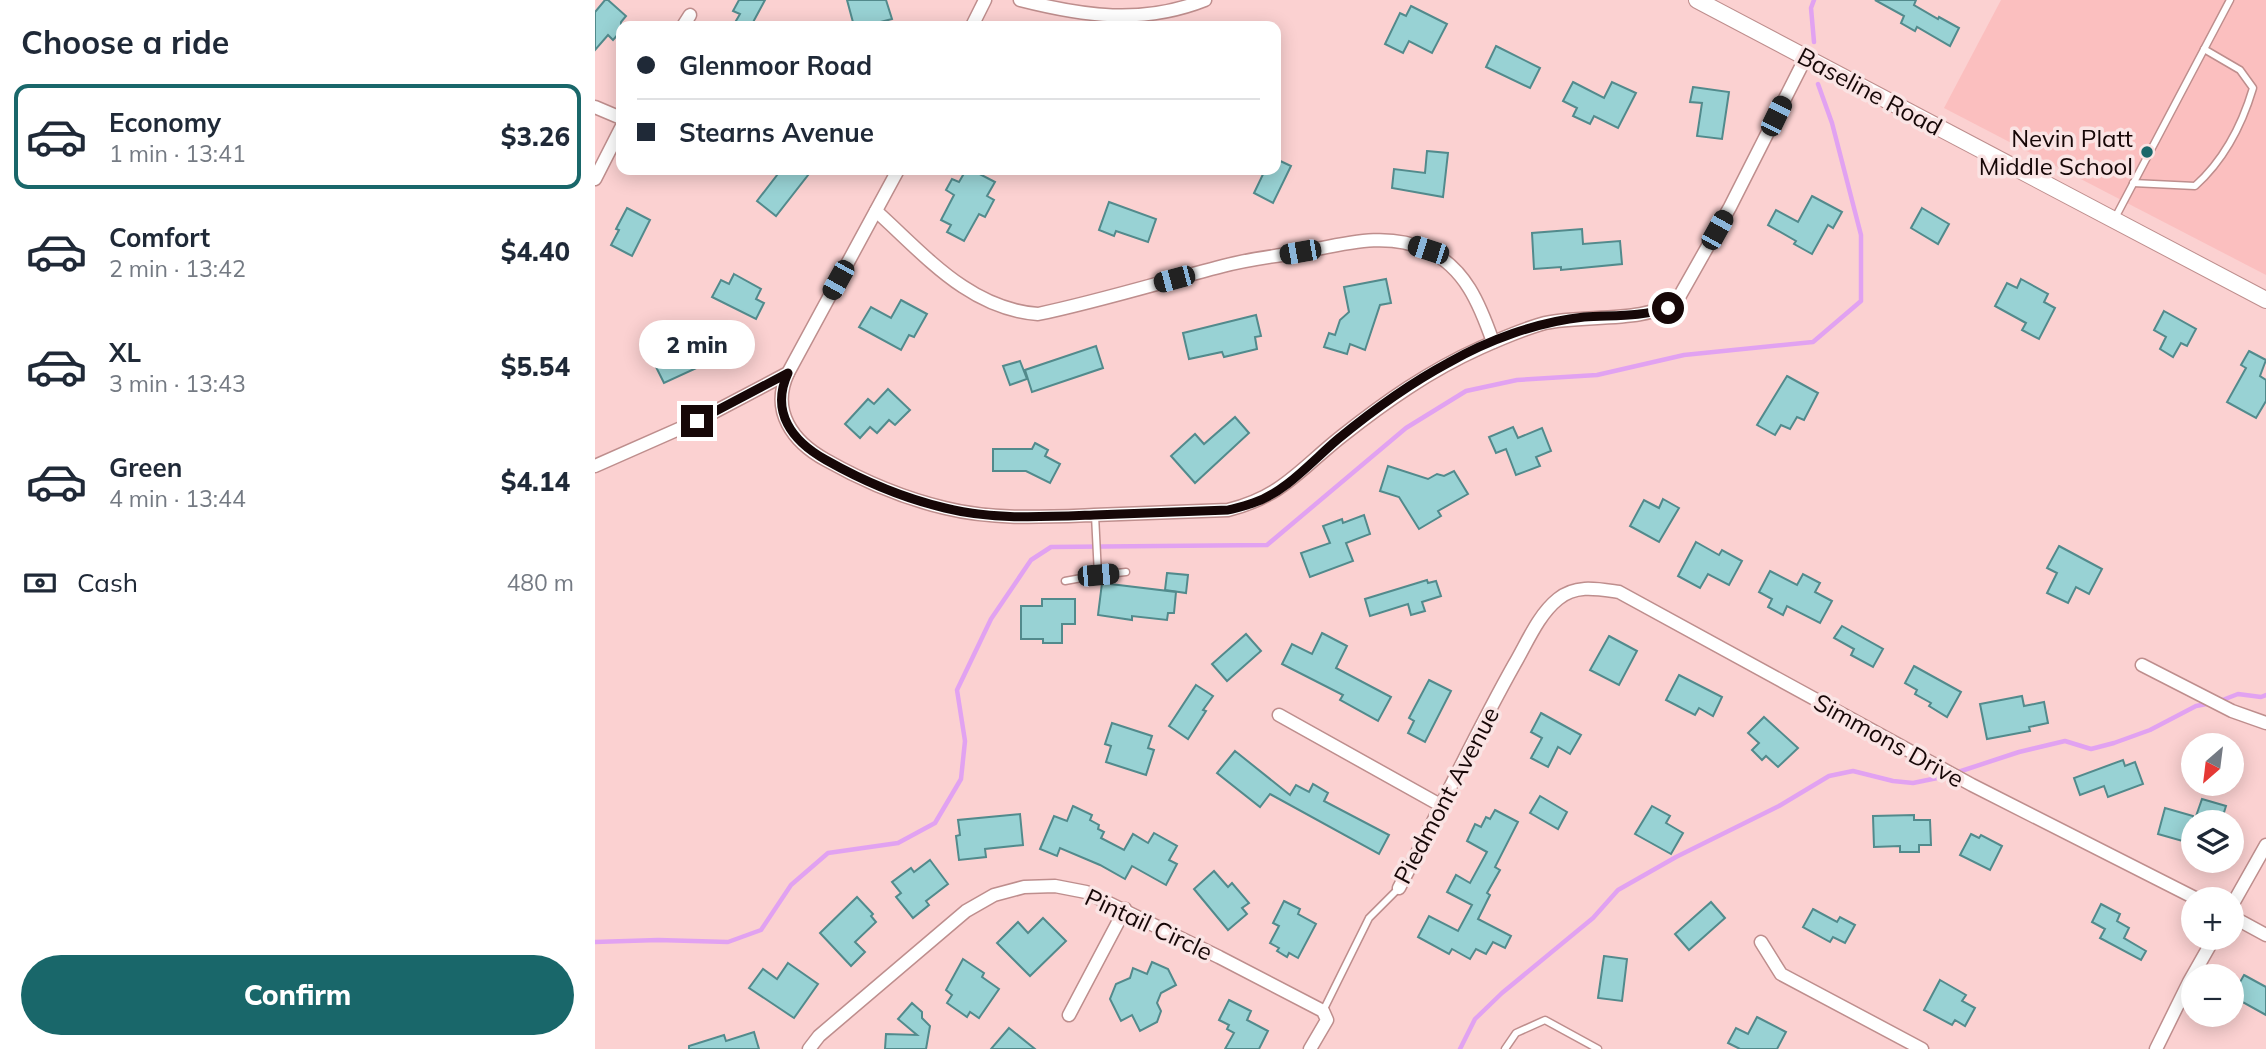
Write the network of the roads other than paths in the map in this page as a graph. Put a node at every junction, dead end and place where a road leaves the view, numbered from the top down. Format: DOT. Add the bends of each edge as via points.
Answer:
graph roads {
  1 [pos="985,0"];
  2 [pos="1020,0"];
  3 [pos="1205,0"];
  4 [pos="1697,0"];
  5 [pos="2230,0"];
  6 [pos="974,21"];
  7 [pos="2204,49"];
  8 [pos="1806,57"];
  9 [pos="595,107"];
  10 [pos="616,116"];
  11 [pos="616,138"];
  12 [pos="895,175"];
  13 [pos="595,179"];
  14 [pos="2133,183"];
  15 [pos="876,211"];
  16 [pos="2114,219"];
  17 [pos="2266,300"];
  18 [pos="1493,342"];
  19 [pos="788,373"];
  20 [pos="595,466"];
  21 [pos="1095,515"];
  22 [pos="1125,572"];
  23 [pos="1098,575"];
  24 [pos="1065,581"];
  25 [pos="1579,589"];
  26 [pos="2143,665"];
  27 [pos="1279,715"];
  28 [pos="2266,723"];
  29 [pos="1442,806"];
  30 [pos="2266,845"];
  31 [pos="2242,887"];
  32 [pos="1399,888"];
  33 [pos="2181,891"];
  34 [pos="1125,909"];
  35 [pos="2244,923"];
  36 [pos="2266,935"];
  37 [pos="1761,943"];
  38 [pos="2207,950"];
  39 [pos="1323,1011"];
  40 [pos="1069,1015"];
  41 [pos="809,1049"];
  42 [pos="1310,1049"];
  43 [pos="1505,1049"];
  44 [pos="1598,1049"];
  45 [pos="1922,1049"];
  46 [pos="2156,1049"];
  1 -- 6 [label="street"];
  2 -- 3 [label="street" via="1103,16 1148,14"];
  4 -- 8 [label="street, Baseline Road"];
  5 -- 7 [label="lane"];
  7 -- 14 [label="lane"];
  7 -- 14 [label="lane" via="2240,70 2253,88 2244,118 2213,170 2195,186"];
  8 -- 16 [label="street, Baseline Road"];
  8 -- 18 [label="street" via="1678,299 1652,313 1543,324"];
  9 -- 10 [label="street"];
  11 -- 13 [label="street"];
  12 -- 15 [label="street"];
  14 -- 16 [label="lane"];
  15 -- 18 [label="street" via="967,292 1014,312 1038,314 1227,265 1373,239 1401,241 1428,250 1451,265 1482,309"];
  15 -- 19 [label="street"];
  16 -- 17 [label="street, Baseline Road"];
  18 -- 21 [label="street" via="1448,362 1392,398 1280,490 1255,503 1228,510"];
  19 -- 20 [label="street" via="697,421"];
  19 -- 21 [label="street" via="781,394 793,434 807,450 849,473 898,495 946,509 991,516"];
  21 -- 23 [label="lane"];
  22 -- 23 [label="lane"];
  23 -- 24 [label="lane"];
  25 -- 29 [label="street, Piedmont Avenue" via="1560,596 1545,610"];
  25 -- 33 [label="street, Simmons Drive" via="1619,592 1972,785"];
  26 -- 28 [label="street" via="2232,711"];
  27 -- 29 [label="street"];
  29 -- 32 [label="street, Piedmont Avenue"];
  30 -- 31 [label="street"];
  32 -- 39 [label="lane, Piedmont Avenue" via="1369,918"];
  34 -- 39 [label="street, Pintail Circle"];
  34 -- 40 [label="street"];
  34 -- 41 [label="street, Pintail Circle" via="1086,892 1055,886 993,895 966,911"];
  35 -- 36 [label="street"];
  37 -- 45 [label="street" via="1781,974"];
  38 -- 46 [label="street"];
  39 -- 42 [label="street" via="1327,1020"];
  43 -- 44 [label="lane" via="1516,1033 1545,1020"];
}
